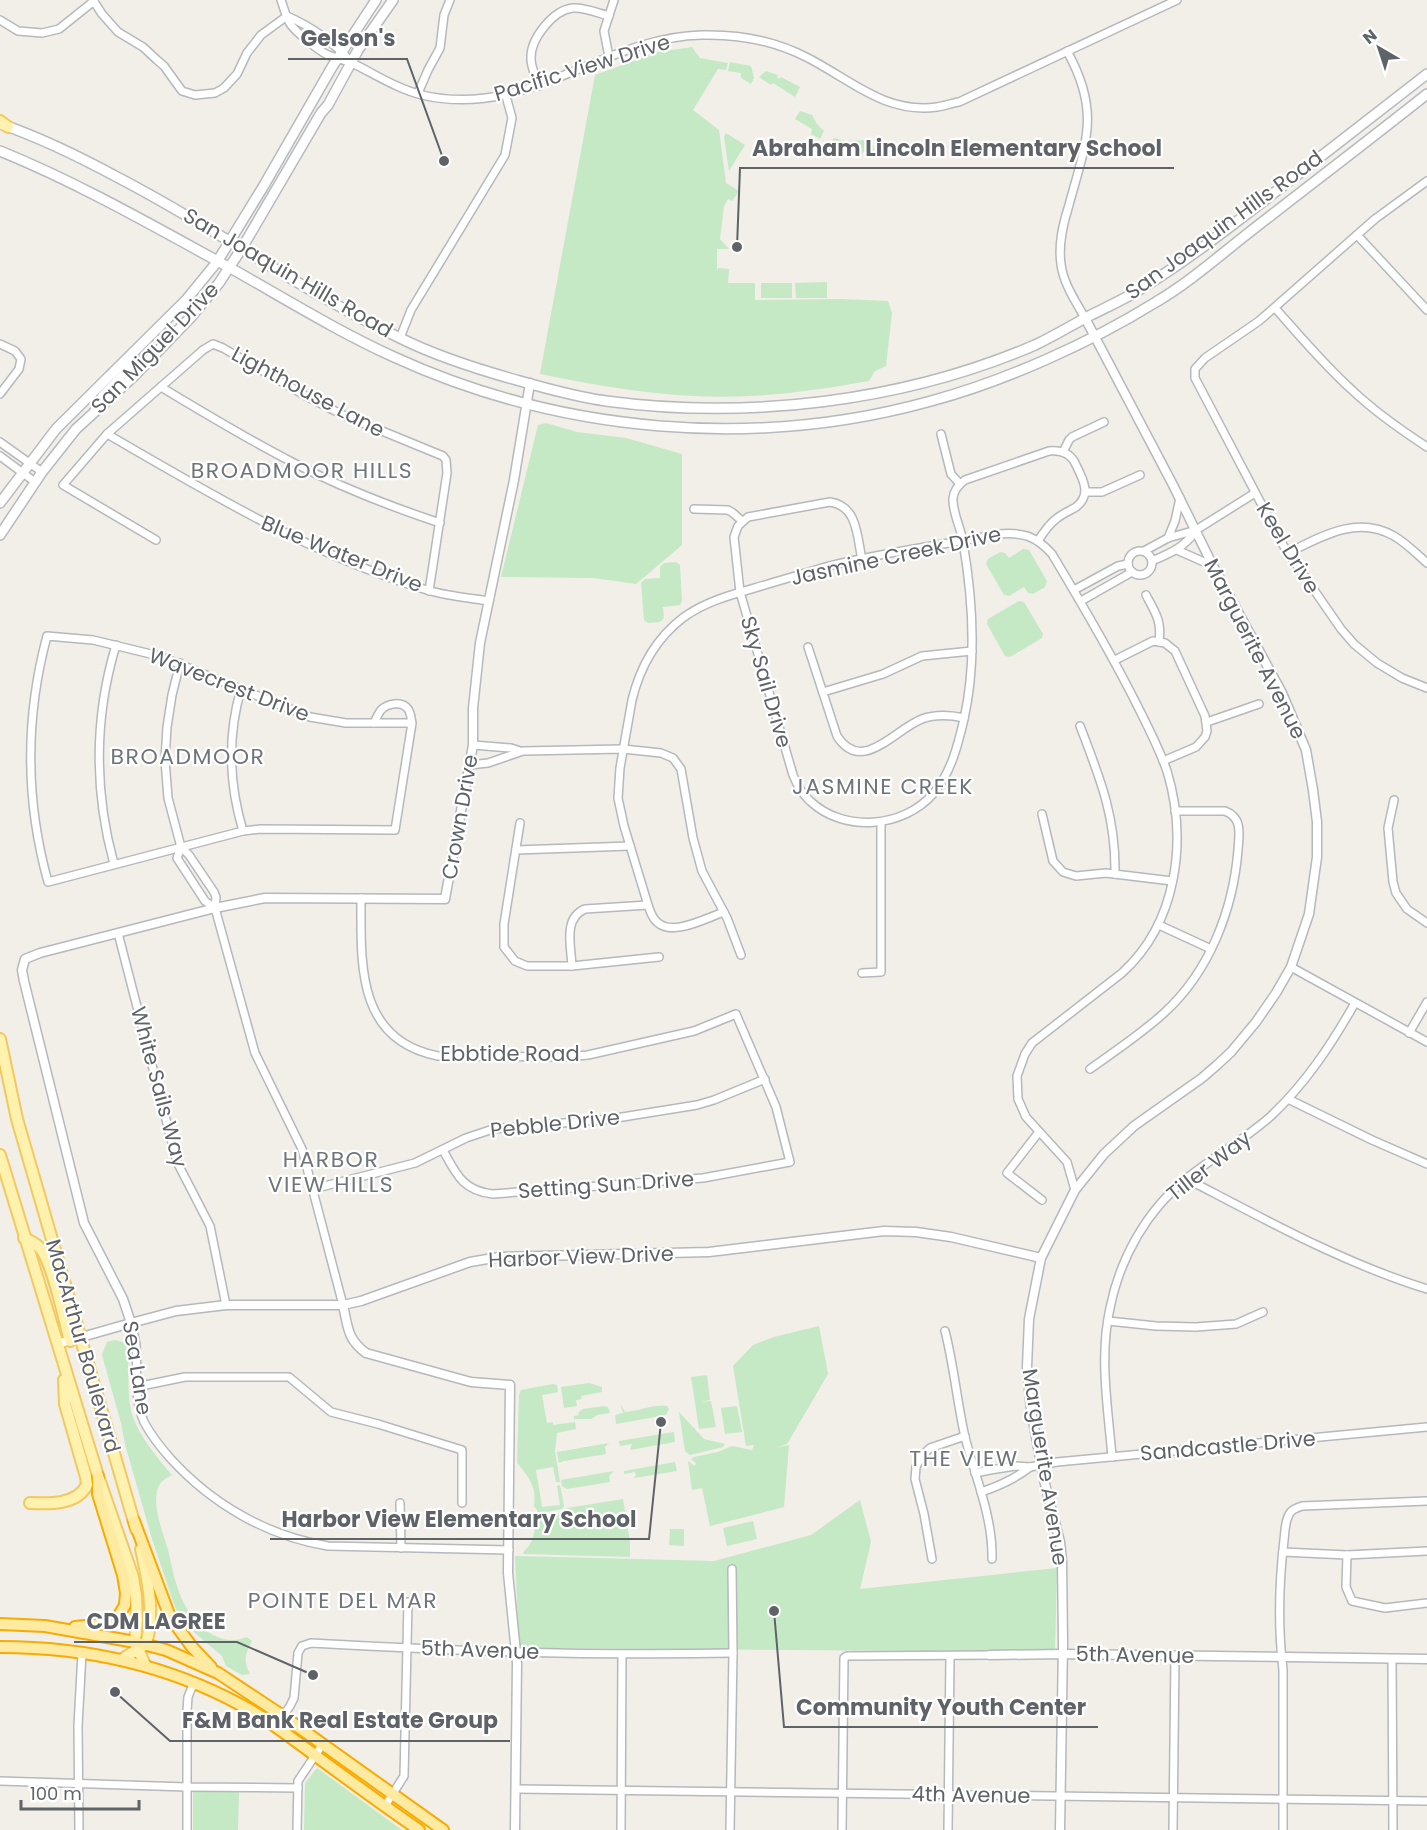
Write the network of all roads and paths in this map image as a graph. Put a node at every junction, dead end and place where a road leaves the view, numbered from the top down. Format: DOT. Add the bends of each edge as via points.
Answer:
graph roads {
  1 [pos="94,0"];
  2 [pos="280,0"];
  3 [pos="376,0"];
  4 [pos="393,0"];
  5 [pos="450,0"];
  6 [pos="614,0"];
  7 [pos="1177,0"];
  8 [pos="287,16"];
  9 [pos="609,16"];
  10 [pos="0,20"];
  11 [pos="1067,51"];
  12 [pos="339,55"];
  13 [pos="609,57"];
  14 [pos="351,62"];
  15 [pos="1427,74"];
  16 [pos="539,86"];
  17 [pos="418,93"];
  18 [pos="1427,94"];
  19 [pos="506,96"];
  20 [pos="2,124"];
  21 [pos="0,151"];
  22 [pos="1427,181"];
  23 [pos="1357,235"];
  24 [pos="231,241"];
  25 [pos="242,248"];
  26 [pos="217,262"];
  27 [pos="230,268"];
  28 [pos="1275,308"];
  29 [pos="1427,310"];
  30 [pos="1085,318"];
  31 [pos="1094,337"];
  32 [pos="400,338"];
  33 [pos="0,344"];
  34 [pos="133,353"];
  35 [pos="530,384"];
  36 [pos="161,387"];
  37 [pos="0,394"];
  38 [pos="528,404"];
  39 [pos="94,412"];
  40 [pos="1104,422"];
  41 [pos="107,434"];
  42 [pos="941,434"];
  43 [pos="0,442"];
  44 [pos="1427,447"];
  45 [pos="1063,452"];
  46 [pos="0,456"];
  47 [pos="29,463"];
  48 [pos="42,472"];
  49 [pos="22,473"];
  50 [pos="1140,475"];
  51 [pos="35,482"];
  52 [pos="960,484"];
  53 [pos="1085,492"];
  54 [pos="1255,493"];
  55 [pos="1180,498"];
  56 [pos="0,503"];
  57 [pos="694,509"];
  58 [pos="741,521"];
  59 [pos="440,524"];
  60 [pos="1196,530"];
  61 [pos="0,535"];
  62 [pos="1168,538"];
  63 [pos="156,540"];
  64 [pos="963,540"];
  65 [pos="1038,541"];
  66 [pos="1177,550"];
  67 [pos="1144,551"];
  68 [pos="1288,553"];
  69 [pos="862,560"];
  70 [pos="1152,561"];
  71 [pos="1427,563"];
  72 [pos="1128,564"];
  73 [pos="1213,566"];
  74 [pos="1132,572"];
  75 [pos="1074,590"];
  76 [pos="429,591"];
  77 [pos="740,592"];
  78 [pos="1146,595"];
  79 [pos="489,601"];
  80 [pos="1081,601"];
  81 [pos="1159,641"];
  82 [pos="116,645"];
  83 [pos="808,647"];
  84 [pos="972,651"];
  85 [pos="1115,660"];
  86 [pos="180,663"];
  87 [pos="1427,688"];
  88 [pos="241,689"];
  89 [pos="823,692"];
  90 [pos="1259,704"];
  91 [pos="964,718"];
  92 [pos="1207,722"];
  93 [pos="374,723"];
  94 [pos="412,723"];
  95 [pos="1080,726"];
  96 [pos="472,745"];
  97 [pos="490,747"];
  98 [pos="623,749"];
  99 [pos="520,751"];
  100 [pos="1163,761"];
  101 [pos="488,763"];
  102 [pos="469,765"];
  103 [pos="1394,800"];
  104 [pos="1175,811"];
  105 [pos="1042,814"];
  106 [pos="881,822"];
  107 [pos="520,823"];
  108 [pos="243,831"];
  109 [pos="630,846"];
  110 [pos="181,847"];
  111 [pos="516,850"];
  112 [pos="114,864"];
  113 [pos="1115,874"];
  114 [pos="1172,881"];
  115 [pos="361,898"];
  116 [pos="648,905"];
  117 [pos="215,908"];
  118 [pos="724,912"];
  119 [pos="1427,923"];
  120 [pos="1159,925"];
  121 [pos="118,933"];
  122 [pos="1211,949"];
  123 [pos="741,955"];
  124 [pos="659,957"];
  125 [pos="25,959"];
  126 [pos="572,966"];
  127 [pos="1291,967"];
  128 [pos="862,973"];
  129 [pos="1427,1002"];
  130 [pos="1355,1003"];
  131 [pos="1409,1033"];
  132 [pos="0,1039"];
  133 [pos="1427,1042"];
  134 [pos="1090,1069"];
  135 [pos="765,1079"];
  136 [pos="1288,1099"];
  137 [pos="1039,1132"];
  138 [pos="443,1150"];
  139 [pos="0,1155"];
  140 [pos="1427,1164"];
  141 [pos="1187,1179"];
  142 [pos="313,1189"];
  143 [pos="1075,1190"];
  144 [pos="1042,1200"];
  145 [pos="24,1238"];
  146 [pos="1041,1258"];
  147 [pos="1427,1289"];
  148 [pos="226,1305"];
  149 [pos="343,1305"];
  150 [pos="1263,1312"];
  151 [pos="1108,1321"];
  152 [pos="131,1323"];
  153 [pos="945,1331"];
  154 [pos="76,1339"];
  155 [pos="57,1344"];
  156 [pos="63,1362"];
  157 [pos="136,1388"];
  158 [pos="1427,1427"];
  159 [pos="965,1436"];
  160 [pos="1112,1457"];
  161 [pos="1042,1464"];
  162 [pos="1030,1467"];
  163 [pos="975,1473"];
  164 [pos="98,1476"];
  165 [pos="981,1492"];
  166 [pos="1427,1501"];
  167 [pos="30,1503"];
  168 [pos="400,1503"];
  169 [pos="462,1503"];
  170 [pos="134,1521"];
  171 [pos="400,1548"];
  172 [pos="509,1550"];
  173 [pos="1427,1551"];
  174 [pos="1283,1552"];
  175 [pos="1347,1555"];
  176 [pos="932,1559"];
  177 [pos="992,1559"];
  178 [pos="732,1569"];
  179 [pos="408,1602"];
  180 [pos="1427,1603"];
  181 [pos="0,1624"];
  182 [pos="61,1628"];
  183 [pos="140,1645"];
  184 [pos="0,1647"];
  185 [pos="406,1648"];
  186 [pos="516,1651"];
  187 [pos="82,1653"];
  188 [pos="733,1653"];
  189 [pos="1063,1654"];
  190 [pos="622,1655"];
  191 [pos="990,1655"];
  192 [pos="950,1656"];
  193 [pos="1175,1656"];
  194 [pos="1282,1657"];
  195 [pos="1392,1659"];
  196 [pos="1427,1659"];
  197 [pos="121,1660"];
  198 [pos="145,1665"];
  199 [pos="218,1673"];
  200 [pos="194,1682"];
  201 [pos="283,1716"];
  202 [pos="322,1745"];
  203 [pos="315,1755"];
  204 [pos="0,1781"];
  205 [pos="79,1784"];
  206 [pos="187,1787"];
  207 [pos="298,1788"];
  208 [pos="516,1789"];
  209 [pos="620,1790"];
  210 [pos="731,1791"];
  211 [pos="842,1793"];
  212 [pos="393,1795"];
  213 [pos="949,1795"];
  214 [pos="1061,1796"];
  215 [pos="1173,1798"];
  216 [pos="1284,1799"];
  217 [pos="1393,1800"];
  218 [pos="1427,1801"];
  219 [pos="385,1806"];
  220 [pos="79,1830"];
  221 [pos="187,1830"];
  222 [pos="297,1830"];
  223 [pos="419,1830"];
  224 [pos="443,1830"];
  225 [pos="515,1830"];
  226 [pos="621,1830"];
  227 [pos="730,1830"];
  228 [pos="842,1830"];
  229 [pos="948,1830"];
  230 [pos="1060,1830"];
  231 [pos="1173,1830"];
  232 [pos="1284,1830"];
  233 [pos="1393,1830"];
  1 -- 8 [label="street" via="118,32 164,66 182,91 195,95 224,88 261,35"];
  1 -- 10 [label="street" via="59,29 50,31 18,31"];
  2 -- 8 [label="street"];
  3 -- 12 [label="main road, San Miguel Drive"];
  4 -- 14 [label="main road, San Miguel Drive"];
  5 -- 17 [label="street" via="440,48"];
  6 -- 9 [label="street"];
  7 -- 11 [label="street, Pacific View Drive"];
  8 -- 12 [label="street" via="298,20"];
  8 -- 12 [label="street" via="292,27 325,54"];
  9 -- 13 [label="street" via="604,31"];
  9 -- 16 [label="street" via="573,8 551,18 531,53"];
  11 -- 13 [label="street, Pacific View Drive" via="959,102 911,108 877,99 780,46 747,38 681,37"];
  11 -- 30 [label="street, Marguerite Avenue" via="1084,88 1088,120 1062,234 1061,266"];
  12 -- 14 [label="street"];
  12 -- 24 [label="main road, San Miguel Drive"];
  13 -- 16 [label="street, Pacific View Drive"];
  14 -- 17 [label="street, Pacific View Drive" via="387,82"];
  14 -- 25 [label="main road, San Miguel Drive"];
  15 -- 30 [label="main road, San Joaquin Hills Road" via="1173,268 1132,295"];
  16 -- 19 [label="street, Pacific View Drive"];
  17 -- 19 [label="street, Pacific View Drive" via="463,100"];
  18 -- 31 [label="main road, San Joaquin Hills Road" via="1200,271 1158,301"];
  19 -- 32 [label="street" via="512,118 505,155 411,310"];
  20 -- 24 [label="main road, San Joaquin Hills Road" via="94,164"];
  21 -- 26 [label="main road, San Joaquin Hills Road" via="69,182"];
  22 -- 23 [label="street"];
  23 -- 28 [label="street"];
  23 -- 29 [label="street"];
  24 -- 25 [label="main road, San Joaquin Hills Road"];
  24 -- 26 [label="main road, San Miguel Drive"];
  25 -- 27 [label="main road, San Miguel Drive"];
  25 -- 32 [label="main road, San Joaquin Hills Road" via="329,302"];
  26 -- 27 [label="main road, San Joaquin Hills Road"];
  26 -- 34 [label="main road, San Miguel Drive"];
  27 -- 38 [label="main road, San Joaquin Hills Road" via="397,359"];
  27 -- 39 [label="main road, San Miguel Drive" via="192,316"];
  28 -- 44 [label="street" via="1353,391"];
  28 -- 54 [label="street, Keel Drive" via="1205,358 1195,369 1194,378"];
  30 -- 31 [label="street, Marguerite Avenue"];
  30 -- 35 [label="main road, San Joaquin Hills Road" via="1036,344 941,377 874,394 801,405 680,407 604,401"];
  31 -- 38 [label="main road, San Joaquin Hills Road" via="1008,375 931,402 844,420 703,429 603,419"];
  31 -- 55 [label="street, Marguerite Avenue"];
  32 -- 35 [label="main road, San Joaquin Hills Road"];
  33 -- 37 [label="street" via="15,351 21,359 19,369"];
  34 -- 39 [label="street" via="132,366 102,396"];
  34 -- 47 [label="main road, San Miguel Drive" via="63,421"];
  35 -- 38 [label="street, Crown Drive"];
  36 -- 41 [label="street"];
  36 -- 59 [label="street" via="292,462 372,499"];
  36 -- 59 [label="street, Lighthouse Lane" via="213,344 343,416 443,456 447,473"];
  38 -- 79 [label="street, Crown Drive"];
  39 -- 48 [label="main road, San Miguel Drive"];
  40 -- 45 [label="street" via="1072,437"];
  41 -- 63 [label="street" via="63,485"];
  41 -- 76 [label="street, Blue Water Drive" via="262,523 315,548"];
  42 -- 52 [label="street" via="951,474"];
  43 -- 47 [label="street"];
  45 -- 52 [label="street" via="1049,451"];
  45 -- 53 [label="street" via="1074,460"];
  46 -- 49 [label="street"];
  47 -- 48 [label="street"];
  47 -- 49 [label="main road, San Miguel Drive"];
  48 -- 51 [label="main road, San Miguel Drive"];
  49 -- 51 [label="street"];
  49 -- 56 [label="main road, San Miguel Drive"];
  50 -- 53 [label="street" via="1102,492"];
  51 -- 61 [label="main road, San Miguel Drive"];
  52 -- 64 [label="street, Sky Sail Drive" via="953,502"];
  53 -- 65 [label="street" via="1079,504 1054,520"];
  54 -- 60 [label="street"];
  54 -- 68 [label="street, Keel Drive"];
  55 -- 60 [label="street, Marguerite Avenue"];
  55 -- 62 [label="street"];
  57 -- 58 [label="street" via="728,510"];
  58 -- 69 [label="street" via="754,515 837,503 851,515"];
  58 -- 77 [label="street, Sky Sail Drive" via="734,537"];
  59 -- 76 [label="street, Lighthouse Lane"];
  60 -- 62 [label="street"];
  60 -- 66 [label="street"];
  60 -- 73 [label="street, Marguerite Avenue"];
  62 -- 67 [label="street"];
  64 -- 65 [label="street, Jasmine Creek Drive" via="1014,532"];
  64 -- 69 [label="street, Jasmine Creek Drive"];
  64 -- 84 [label="street, Sky Sail Drive"];
  65 -- 75 [label="street" via="1052,554"];
  66 -- 70 [label="street"];
  66 -- 73 [label="street"];
  67 -- 70 [label="street"];
  67 -- 72 [label="street" via="1132,553"];
  68 -- 71 [label="street" via="1338,530 1361,527 1394,536"];
  68 -- 87 [label="street, Keel Drive" via="1354,644 1393,673"];
  69 -- 77 [label="street, Jasmine Creek Drive"];
  70 -- 74 [label="street" via="1148,572"];
  72 -- 74 [label="street"];
  72 -- 75 [label="street"];
  73 -- 127 [label="street, Marguerite Avenue" via="1281,693 1306,750 1310,770 1317,857 1309,914"];
  74 -- 80 [label="street"];
  75 -- 80 [label="street"];
  76 -- 79 [label="street, Blue Water Drive"];
  77 -- 98 [label="street, Jasmine Creek Drive" via="693,611 653,649 635,687"];
  77 -- 106 [label="street, Sky Sail Drive" via="798,787 811,802 831,815 853,822"];
  78 -- 81 [label="street" via="1161,627"];
  79 -- 96 [label="street, Crown Drive" via="480,643"];
  80 -- 85 [label="street"];
  81 -- 85 [label="street"];
  81 -- 92 [label="street" via="1175,651"];
  82 -- 86 [label="street, Wavecrest Drive"];
  82 -- 112 [label="street" via="103,699 98,754 102,810"];
  82 -- 112 [label="street, Wavecrest Drive" via="47,636 33,702 30,770 33,815 48,882"];
  83 -- 89 [label="street"];
  84 -- 89 [label="street" via="922,656 883,674"];
  84 -- 91 [label="street, Sky Sail Drive"];
  85 -- 100 [label="street"];
  86 -- 88 [label="street, Wavecrest Drive"];
  86 -- 110 [label="street" via="169,711 165,760 168,798"];
  88 -- 93 [label="street, Wavecrest Drive" via="310,717"];
  88 -- 108 [label="street" via="231,760 236,808"];
  89 -- 91 [label="street" via="837,736 846,747 860,752 876,748 924,718"];
  90 -- 92 [label="street"];
  91 -- 106 [label="street, Sky Sail Drive" via="949,769 934,792 908,813"];
  92 -- 100 [label="street" via="1201,743"];
  93 -- 94 [label="street, Wavecrest Drive"];
  93 -- 94 [label="street" via="382,709 397,703 410,711"];
  94 -- 108 [label="street" via="395,830"];
  95 -- 113 [label="street" via="1109,806"];
  96 -- 97 [label="street"];
  96 -- 102 [label="street, Crown Drive"];
  97 -- 99 [label="street"];
  97 -- 101 [label="street"];
  98 -- 99 [label="street"];
  98 -- 109 [label="street, Jasmine Creek Drive" via="618,798"];
  98 -- 118 [label="street" via="666,754 678,763 696,855"];
  99 -- 101 [label="street"];
  100 -- 104 [label="street"];
  101 -- 102 [label="street"];
  102 -- 115 [label="street, Crown Drive" via="445,899"];
  103 -- 119 [label="street" via="1388,828 1393,882 1407,909"];
  104 -- 114 [label="street" via="1177,848"];
  104 -- 122 [label="street" via="1225,811 1238,822 1232,891"];
  105 -- 113 [label="street" via="1053,861 1063,872 1076,876"];
  106 -- 128 [label="street" via="881,972"];
  107 -- 111 [label="street"];
  108 -- 110 [label="street"];
  109 -- 111 [label="street"];
  109 -- 116 [label="street, Jasmine Creek Drive"];
  110 -- 112 [label="street"];
  110 -- 117 [label="street" via="214,892"];
  110 -- 117 [label="street" via="177,858"];
  111 -- 126 [label="street" via="504,947 521,965"];
  113 -- 114 [label="street"];
  114 -- 120 [label="street"];
  115 -- 117 [label="street, Crown Drive" via="265,898"];
  115 -- 135 [label="street, Ebbtide Road" via="362,961 371,1004 392,1035 408,1046 438,1056 588,1055 694,1031 736,1014"];
  116 -- 118 [label="street, Jasmine Creek Drive" via="657,923 670,929"];
  116 -- 126 [label="street" via="585,909 576,914 570,925"];
  117 -- 121 [label="street, Crown Drive"];
  117 -- 142 [label="street" via="255,1053 298,1141"];
  118 -- 123 [label="street"];
  120 -- 122 [label="street"];
  120 -- 137 [label="street" via="1133,963 1039,1036 1025,1054 1017,1076 1018,1099"];
  121 -- 125 [label="street, Crown Drive"];
  121 -- 148 [label="street, White Sails Way" via="177,1162 210,1226"];
  122 -- 134 [label="street" via="1188,987 1165,1012"];
  124 -- 126 [label="street"];
  125 -- 152 [label="street, Sea Lane" via="24,981 84,1223"];
  127 -- 130 [label="street"];
  127 -- 143 [label="street, Marguerite Avenue" via="1256,1022 1231,1052 1202,1078 1134,1126 1104,1154"];
  129 -- 131 [label="street"];
  130 -- 131 [label="street"];
  130 -- 136 [label="street, Tiller Way" via="1323,1056"];
  131 -- 133 [label="street"];
  132 -- 154 [label="main road, MacArthur Boulevard" via="17,1119"];
  135 -- 138 [label="street, Pebble Drive" via="697,1105 610,1119 493,1129"];
  135 -- 138 [label="street, Setting Sun Drive" via="779,1115 789,1162 692,1179 493,1194 477,1191 462,1181"];
  136 -- 140 [label="street"];
  136 -- 141 [label="street, Tiller Way" via="1244,1139"];
  137 -- 143 [label="street" via="1067,1162"];
  137 -- 144 [label="street" via="1007,1173"];
  138 -- 142 [label="street, Pebble Drive" via="415,1162"];
  139 -- 145 [label="main road, MacArthur Boulevard"];
  141 -- 147 [label="street" via="1321,1246"];
  141 -- 151 [label="street, Tiller Way" via="1154,1212 1134,1242 1115,1287"];
  142 -- 149 [label="street"];
  143 -- 146 [label="street, Marguerite Avenue"];
  145 -- 154 [label="main road" via="42,1250"];
  145 -- 155 [label="main road, MacArthur Boulevard"];
  146 -- 149 [label="street, Harbor View Drive" via="951,1237 884,1231 709,1252 499,1257 470,1262"];
  146 -- 161 [label="street, Marguerite Avenue" via="1029,1319 1027,1367"];
  148 -- 149 [label="street, Harbor View Drive"];
  148 -- 152 [label="street, Harbor View Drive" via="176,1311"];
  149 -- 172 [label="street" via="351,1338 366,1353 471,1382 510,1385"];
  150 -- 151 [label="street" via="1236,1324 1196,1327"];
  151 -- 160 [label="street, Tiller Way" via="1105,1376"];
  152 -- 154 [label="street, Harbor View Drive"];
  152 -- 157 [label="street, Sea Lane" via="136,1344"];
  153 -- 159 [label="street"];
  154 -- 155 [label="street, Harbor View Drive"];
  154 -- 170 [label="main road, MacArthur Boulevard"];
  155 -- 156 [label="main road, MacArthur Boulevard"];
  156 -- 164 [label="main road, MacArthur Boulevard"];
  156 -- 167 [label="main road" via="65,1404 87,1485 80,1494 64,1501"];
  157 -- 169 [label="street" via="185,1377 289,1377 331,1412 462,1450"];
  157 -- 171 [label="street, Sea Lane" via="144,1421 160,1446 186,1475 242,1516 303,1542"];
  158 -- 160 [label="street, Sandcastle Drive"];
  159 -- 163 [label="street"];
  159 -- 176 [label="street" via="930,1448 916,1467 915,1479"];
  160 -- 161 [label="street, Sandcastle Drive"];
  161 -- 162 [label="street, Sandcastle Drive"];
  161 -- 189 [label="street, Marguerite Avenue" via="1062,1560"];
  162 -- 163 [label="street, Sandcastle Drive"];
  162 -- 165 [label="street, Sandcastle Drive" via="1018,1477"];
  163 -- 165 [label="street"];
  164 -- 182 [label="highway" via="98,1494 123,1575 125,1605 118,1617 105,1624"];
  164 -- 183 [label="main road, MacArthur Boulevard" via="133,1577"];
  165 -- 177 [label="street"];
  166 -- 174 [label="street" via="1302,1506 1287,1517"];
  168 -- 171 [label="street"];
  170 -- 183 [label="main road, MacArthur Boulevard" via="149,1582 149,1628"];
  170 -- 199 [label="highway" via="170,1617"];
  171 -- 172 [label="street, Sea Lane"];
  172 -- 186 [label="street"];
  173 -- 175 [label="street"];
  174 -- 175 [label="street"];
  174 -- 194 [label="street"];
  175 -- 180 [label="street" via="1346,1587 1352,1601 1385,1608"];
  178 -- 188 [label="street"];
  179 -- 185 [label="street"];
  181 -- 182 [label="highway"];
  182 -- 183 [label="highway"];
  183 -- 197 [label="main road"];
  183 -- 198 [label="main road, MacArthur Boulevard"];
  183 -- 199 [label="highway" via="166,1650"];
  184 -- 187 [label="highway"];
  185 -- 186 [label="street, 5th Avenue"];
  185 -- 201 [label="street, 5th Avenue" via="311,1643 302,1646 294,1698"];
  185 -- 212 [label="street" via="404,1776"];
  186 -- 190 [label="street, 5th Avenue"];
  186 -- 208 [label="street"];
  187 -- 197 [label="highway"];
  187 -- 205 [label="street"];
  188 -- 190 [label="street, 5th Avenue"];
  188 -- 210 [label="street"];
  189 -- 191 [label="street, 5th Avenue"];
  189 -- 193 [label="street, 5th Avenue"];
  189 -- 214 [label="street, Marguerite Avenue"];
  190 -- 209 [label="street"];
  191 -- 192 [label="street, 5th Avenue"];
  192 -- 211 [label="street, 5th Avenue" via="844,1658"];
  192 -- 213 [label="street"];
  193 -- 194 [label="street, 5th Avenue"];
  193 -- 215 [label="street"];
  194 -- 195 [label="street, 5th Avenue"];
  194 -- 216 [label="street"];
  195 -- 196 [label="street, 5th Avenue"];
  195 -- 217 [label="street"];
  197 -- 198 [label="highway"];
  198 -- 200 [label="highway"];
  199 -- 201 [label="highway"];
  200 -- 203 [label="highway" via="240,1704"];
  200 -- 206 [label="street" via="187,1698"];
  201 -- 202 [label="highway"];
  202 -- 203 [label="street"];
  202 -- 212 [label="highway"];
  203 -- 207 [label="street" via="298,1781"];
  203 -- 219 [label="highway"];
  204 -- 205 [label="street"];
  205 -- 206 [label="street"];
  205 -- 220 [label="street"];
  206 -- 207 [label="street"];
  206 -- 221 [label="street"];
  207 -- 222 [label="street"];
  208 -- 209 [label="street, 4th Avenue"];
  208 -- 225 [label="street"];
  209 -- 210 [label="street, 4th Avenue"];
  209 -- 226 [label="street"];
  210 -- 211 [label="street, 4th Avenue"];
  210 -- 227 [label="street"];
  211 -- 213 [label="street, 4th Avenue"];
  211 -- 228 [label="street"];
  212 -- 219 [label="street"];
  212 -- 224 [label="highway"];
  213 -- 214 [label="street, 4th Avenue"];
  213 -- 229 [label="street"];
  214 -- 215 [label="street, 4th Avenue"];
  214 -- 230 [label="street, Marguerite Avenue"];
  215 -- 216 [label="street, 4th Avenue"];
  215 -- 231 [label="street"];
  216 -- 217 [label="street, 4th Avenue"];
  216 -- 232 [label="street"];
  217 -- 218 [label="street, 4th Avenue"];
  217 -- 233 [label="street"];
  219 -- 223 [label="highway"];
}
